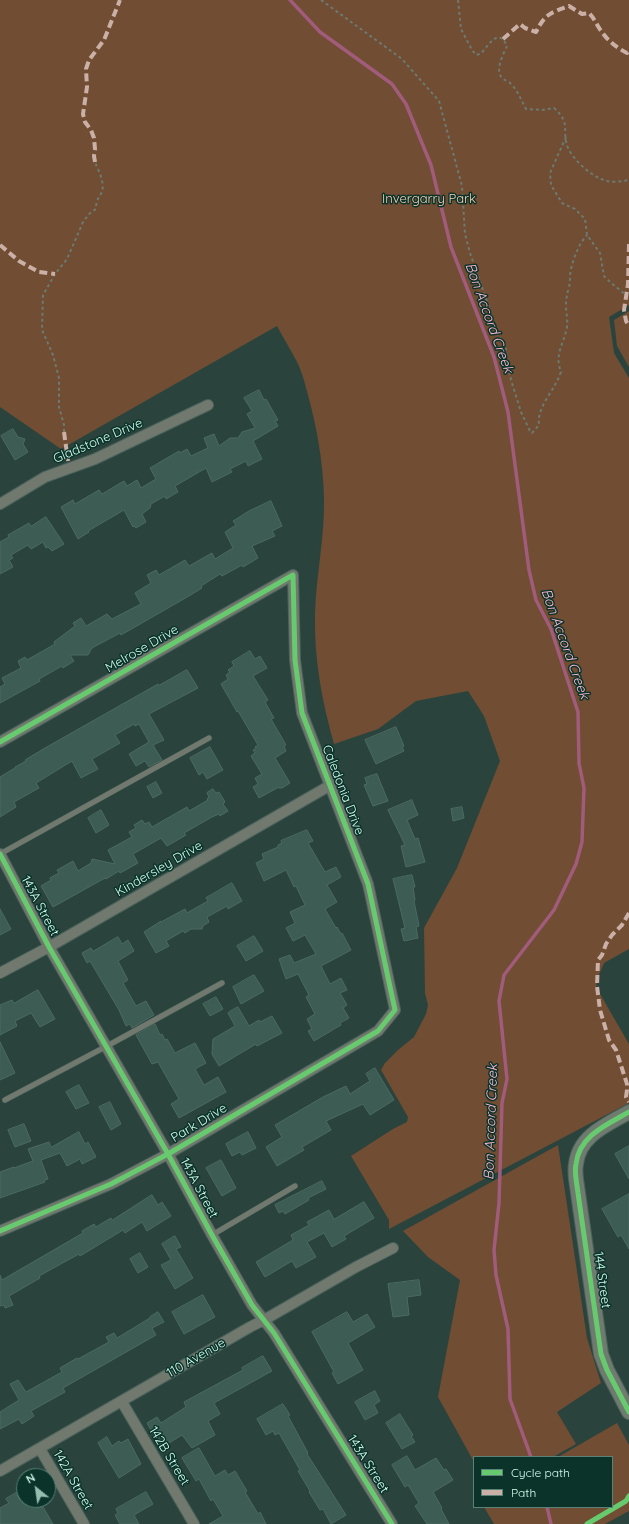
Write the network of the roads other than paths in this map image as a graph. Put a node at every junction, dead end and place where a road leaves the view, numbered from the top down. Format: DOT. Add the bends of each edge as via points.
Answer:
graph roads {
  1 [pos="208,405"];
  2 [pos="0,504"];
  3 [pos="293,575"];
  4 [pos="209,738"];
  5 [pos="0,742"];
  6 [pos="329,786"];
  7 [pos="0,854"];
  8 [pos="49,947"];
  9 [pos="0,973"];
  10 [pos="222,983"];
  11 [pos="395,1010"];
  12 [pos="107,1046"];
  13 [pos="5,1100"];
  14 [pos="629,1112"];
  15 [pos="168,1154"];
  16 [pos="295,1186"];
  17 [pos="0,1231"];
  18 [pos="212,1235"];
  19 [pos="392,1248"];
  20 [pos="264,1320"];
  21 [pos="122,1402"];
  22 [pos="629,1412"];
  23 [pos="40,1449"];
  24 [pos="0,1471"];
  25 [pos="84,1524"];
  26 [pos="194,1524"];
  27 [pos="392,1524"];
  1 -- 2 [label="street, Gladstone Drive" via="95,459 45,477"];
  3 -- 5 [label="street, Melrose Drive"];
  3 -- 6 [label="street, Caledonia Drive" via="295,660 302,713"];
  4 -- 7 [label="lane"];
  6 -- 8 [label="street, Kindersley Drive"];
  6 -- 11 [label="street, Caledonia Drive" via="368,884"];
  7 -- 8 [label="street, 143A Street"];
  8 -- 9 [label="street, Kindersley Drive"];
  8 -- 12 [label="street, 143A Street"];
  10 -- 12 [label="lane"];
  11 -- 15 [label="street, Park Drive" via="378,1031"];
  12 -- 13 [label="lane"];
  12 -- 15 [label="street, 143A Street"];
  14 -- 22 [label="street, 144 Street" via="595,1131 582,1145 575,1166 601,1354"];
  15 -- 17 [label="street, Park Drive" via="111,1184"];
  15 -- 18 [label="street, 143A Street"];
  16 -- 18 [label="lane"];
  18 -- 20 [label="street, 143A Street" via="252,1305"];
  19 -- 20 [label="street, 110 Avenue"];
  20 -- 21 [label="street, 110 Avenue"];
  20 -- 27 [label="street, 143A Street"];
  21 -- 23 [label="street, 110 Avenue"];
  21 -- 26 [label="street, 142B Street"];
  23 -- 24 [label="street, 110 Avenue"];
  23 -- 25 [label="street, 142A Street"];
}
